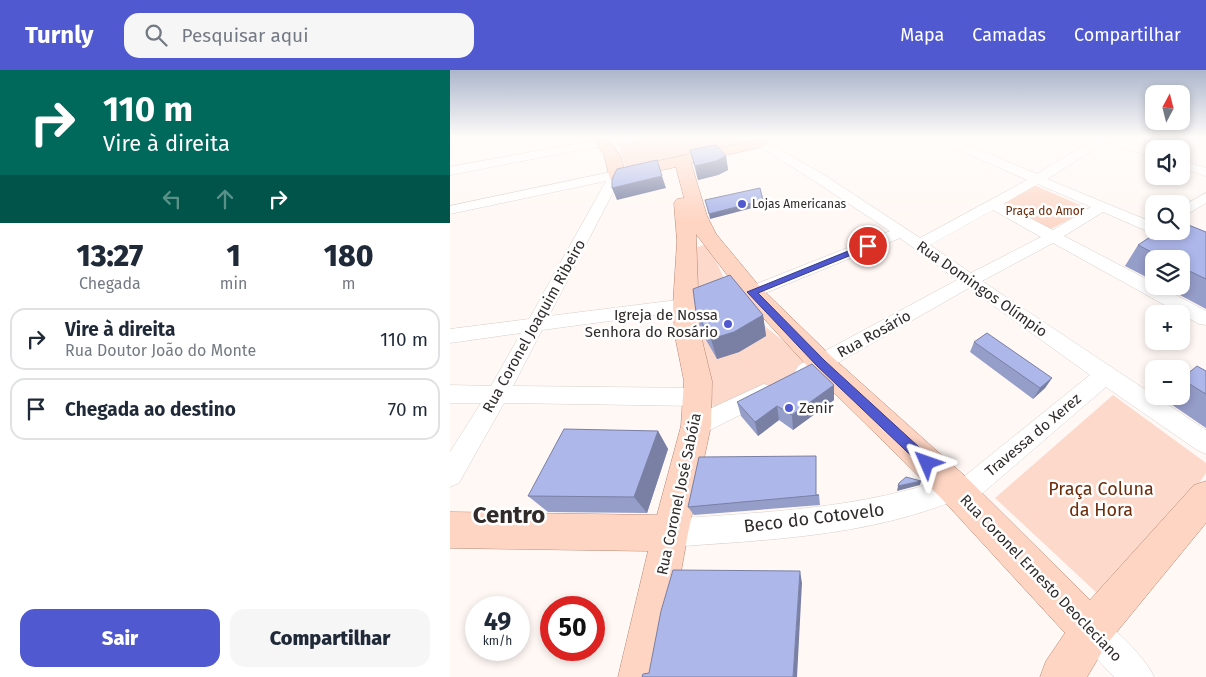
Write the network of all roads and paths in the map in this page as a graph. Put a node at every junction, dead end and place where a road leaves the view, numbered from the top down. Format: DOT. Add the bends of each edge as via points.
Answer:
graph roads {
  1 [pos="473,166"];
  2 [pos="616,166"];
  3 [pos="657,166"];
  4 [pos="678,166"];
  5 [pos="679,166"];
  6 [pos="801,166"];
  7 [pos="1008,166"];
  8 [pos="1059,166"];
  9 [pos="1190,167"];
  10 [pos="450,171"];
  11 [pos="1206,172"];
  12 [pos="616,175"];
  13 [pos="1038,179"];
  14 [pos="1206,197"];
  15 [pos="992,204"];
  16 [pos="1101,207"];
  17 [pos="1190,208"];
  18 [pos="450,210"];
  19 [pos="1145,226"];
  20 [pos="901,232"];
  21 [pos="1051,238"];
  22 [pos="919,245"];
  23 [pos="970,280"];
  24 [pos="752,292"];
  25 [pos="685,305"];
  26 [pos="1206,320"];
  27 [pos="535,324"];
  28 [pos="450,336"];
  29 [pos="821,364"];
  30 [pos="1105,376"];
  31 [pos="450,394"];
  32 [pos="498,394"];
  33 [pos="699,396"];
  34 [pos="696,426"];
  35 [pos="1206,443"];
  36 [pos="450,475"];
  37 [pos="957,492"];
  38 [pos="1206,497"];
  39 [pos="450,530"];
  40 [pos="670,533"];
  41 [pos="1091,630"];
  42 [pos="640,677"];
  43 [pos="1062,677"];
  44 [pos="1137,677"];
  1 -- 10 [label="street"];
  2 -- 12 [label="main road"];
  3 -- 12 [label="main road"];
  4 -- 25 [label="main road, Rua Coronel José Sabóia" via="686,223"];
  5 -- 24 [label="main road, Rua Coronel Ernesto Deocleciano" via="707,236"];
  6 -- 20 [label="street, Rua Domingos Olímpio"];
  7 -- 13 [label="street"];
  8 -- 13 [label="street"];
  9 -- 11 [label="street"];
  12 -- 18 [label="street"];
  12 -- 27 [label="street, Rua Coronel Joaquim Ribeiro"];
  13 -- 15 [label="street"];
  13 -- 16 [label="street"];
  14 -- 17 [label="street"];
  15 -- 21 [label="street"];
  15 -- 22 [label="street"];
  16 -- 19 [label="street"];
  16 -- 21 [label="street, Rua Rosário"];
  20 -- 22 [label="street, Rua Domingos Olímpio"];
  20 -- 24 [label="street"];
  21 -- 23 [label="street, Rua Rosário"];
  21 -- 26 [label="street"];
  22 -- 23 [label="street, Rua Domingos Olímpio"];
  23 -- 29 [label="street, Rua Rosário"];
  23 -- 30 [label="street, Rua Domingos Olímpio"];
  24 -- 29 [label="main road, Rua Coronel Ernesto Deocleciano"];
  25 -- 27 [label="street"];
  25 -- 33 [label="main road, Rua Coronel José Sabóia"];
  27 -- 28 [label="street"];
  27 -- 32 [label="street, Rua Coronel Joaquim Ribeiro"];
  29 -- 34 [label="street, Rua Rosário"];
  29 -- 37 [label="main road, Rua Coronel Ernesto Deocleciano"];
  30 -- 35 [label="street, Rua Domingos Olímpio"];
  30 -- 37 [label="street, Travessa do Xerez"];
  31 -- 32 [label="street"];
  32 -- 33 [label="street"];
  32 -- 36 [label="street, Rua Coronel Joaquim Ribeiro"];
  33 -- 34 [label="main road, Rua Coronel José Sabóia"];
  34 -- 40 [label="main road, Rua Coronel José Sabóia"];
  37 -- 40 [label="street, Beco do Cotovelo" via="881,513"];
  37 -- 41 [label="main road, Rua Coronel Ernesto Deocleciano"];
  38 -- 41 [label="main road"];
  39 -- 40 [label="main road"];
  40 -- 42 [label="main road, Rua Coronel José Sabóia"];
  41 -- 43 [label="main road"];
  41 -- 44 [label="street, Rua Coronel Ernesto Deocleciano"];
}
